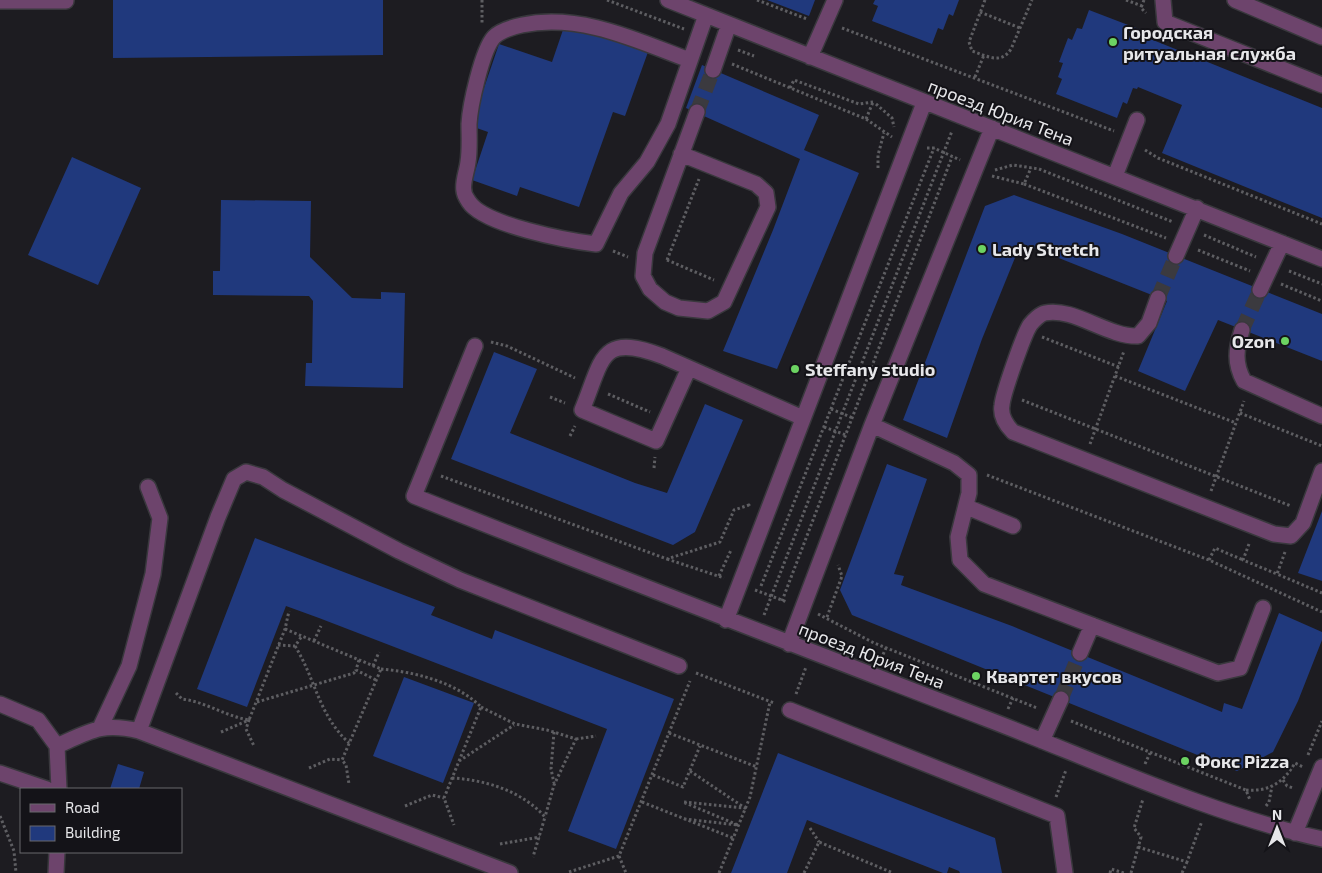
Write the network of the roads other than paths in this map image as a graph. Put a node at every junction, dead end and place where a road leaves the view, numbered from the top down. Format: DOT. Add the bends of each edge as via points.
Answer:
graph roads {
  1 [pos="668,0"];
  2 [pos="835,0"];
  3 [pos="1163,0"];
  4 [pos="1234,0"];
  5 [pos="0,1"];
  6 [pos="66,1"];
  7 [pos="706,15"];
  8 [pos="729,24"];
  9 [pos="1322,37"];
  10 [pos="810,57"];
  11 [pos="689,60"];
  12 [pos="713,70"];
  13 [pos="1322,85"];
  14 [pos="924,103"];
  15 [pos="697,112"];
  16 [pos="1137,120"];
  17 [pos="992,128"];
  18 [pos="681,154"];
  19 [pos="1115,176"];
  20 [pos="1197,208"];
  21 [pos="1282,243"];
  22 [pos="1176,247"];
  23 [pos="1322,258"];
  24 [pos="1268,278"];
  25 [pos="1158,298"];
  26 [pos="1242,330"];
  27 [pos="475,346"];
  28 [pos="689,368"];
  29 [pos="1322,416"];
  30 [pos="803,418"];
  31 [pos="872,425"];
  32 [pos="1322,471"];
  33 [pos="148,487"];
  34 [pos="967,507"];
  35 [pos="1013,526"];
  36 [pos="1263,608"];
  37 [pos="726,620"];
  38 [pos="1092,625"];
  39 [pos="789,644"];
  40 [pos="1080,653"];
  41 [pos="679,666"];
  42 [pos="1060,699"];
  43 [pos="0,704"];
  44 [pos="790,710"];
  45 [pos="100,728"];
  46 [pos="140,731"];
  47 [pos="1042,741"];
  48 [pos="57,746"];
  49 [pos="1322,766"];
  50 [pos="0,774"];
  51 [pos="44,788"];
  52 [pos="59,788"];
  53 [pos="1295,833"];
  54 [pos="1322,839"];
  55 [pos="57,853"];
  56 [pos="56,873"];
  57 [pos="510,873"];
  58 [pos="1065,873"];
  1 -- 7 [label="street, проезд Юрия Тена"];
  2 -- 10 [label="street"];
  3 -- 13 [label="street" via="1165,22"];
  4 -- 9 [label="street"];
  5 -- 6 [label="street"];
  7 -- 8 [label="street, проезд Юрия Тена"];
  7 -- 11 [label="street"];
  8 -- 10 [label="street, проезд Юрия Тена"];
  8 -- 12 [label="street"];
  10 -- 14 [label="street, проезд Юрия Тена"];
  11 -- 11 [label="street" via="668,124 647,162 621,193 596,244 534,232 478,212 469,202 464,191 470,104 482,63 494,37 512,27 534,22 587,25"];
  14 -- 17 [label="street, проезд Юрия Тена"];
  14 -- 30 [label="street"];
  15 -- 18 [label="street"];
  16 -- 19 [label="street"];
  17 -- 19 [label="street, проезд Юрия Тена"];
  17 -- 31 [label="street"];
  18 -- 18 [label="street" via="756,184 766,193 768,207 736,283 724,302 708,311 679,308 665,302 650,289 643,276 644,257"];
  19 -- 20 [label="street, проезд Юрия Тена"];
  20 -- 21 [label="street, проезд Юрия Тена"];
  20 -- 22 [label="street" via="1189,229"];
  21 -- 23 [label="street, проезд Юрия Тена"];
  21 -- 24 [label="street"];
  25 -- 32 [label="street" via="1149,323 1138,336 1057,312 1042,314 1030,325 1005,393 1002,406 1004,422 1013,432 1274,534 1291,536 1303,523"];
  26 -- 29 [label="street" via="1236,362 1244,381"];
  27 -- 37 [label="street, проезд Юрия Тена" via="414,496"];
  28 -- 28 [label="street" via="656,441 582,410 606,353 619,346 643,349"];
  28 -- 30 [label="street"];
  30 -- 37 [label="street"];
  31 -- 34 [label="street" via="954,463 968,475 970,492"];
  31 -- 39 [label="street"];
  33 -- 45 [label="street" via="160,518 153,574 129,666"];
  34 -- 35 [label="street"];
  34 -- 38 [label="street" via="958,537 960,560 984,584"];
  36 -- 38 [label="street" via="1240,668 1218,673"];
  37 -- 39 [label="street, проезд Юрия Тена"];
  38 -- 40 [label="street"];
  39 -- 47 [label="street, проезд Юрия Тена"];
  41 -- 46 [label="street" via="460,580 263,477 246,472 234,479 218,517"];
  42 -- 47 [label="street"];
  43 -- 48 [label="street" via="38,720"];
  44 -- 58 [label="street" via="1057,816"];
  45 -- 46 [label="street" via="117,726"];
  45 -- 48 [label="street"];
  46 -- 57 [label="street"];
  47 -- 53 [label="street, проезд Юрия Тена"];
  48 -- 52 [label="street"];
  49 -- 53 [label="street"];
  50 -- 51 [label="street"];
  53 -- 54 [label="street, проезд Юрия Тена"];
  55 -- 56 [label="street"];
}
